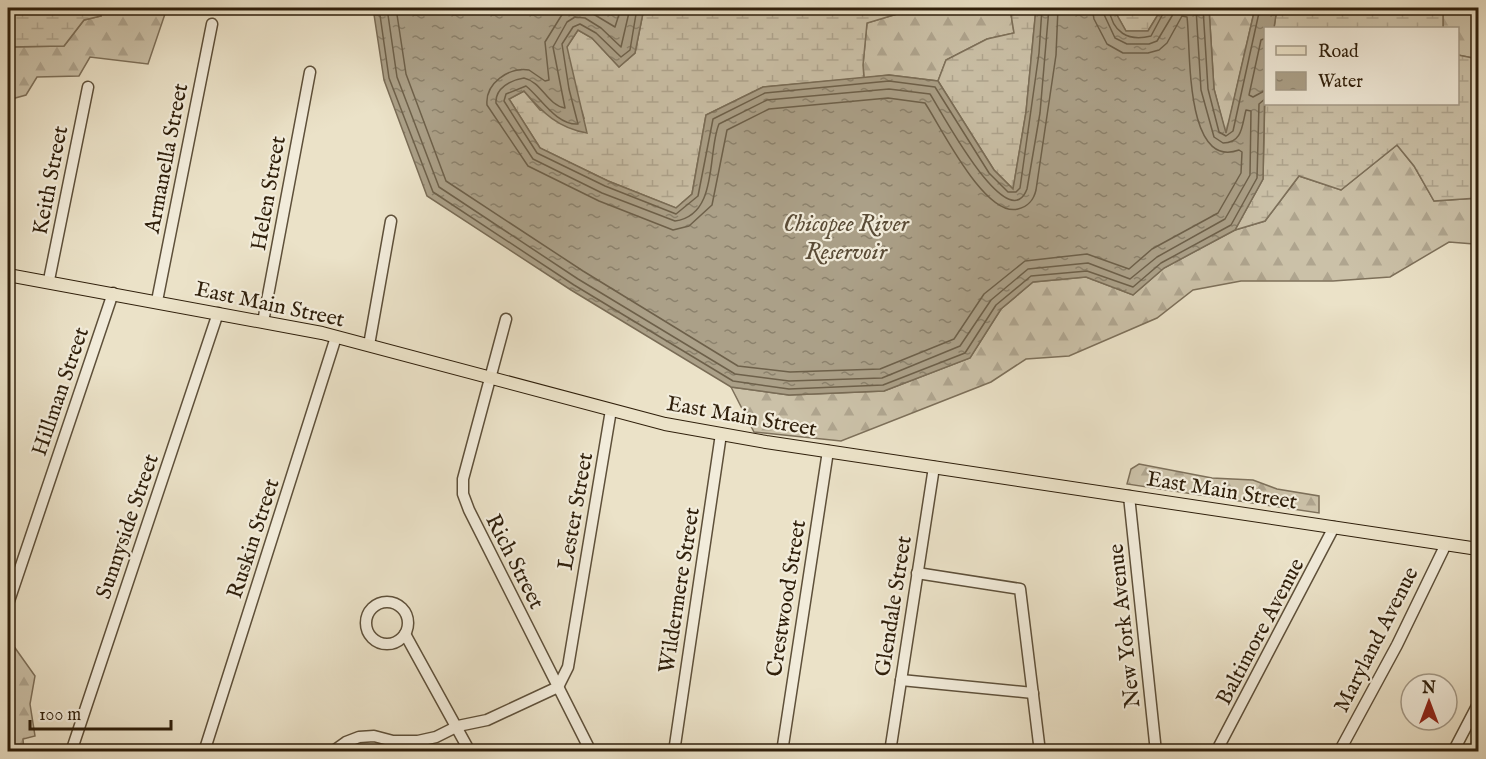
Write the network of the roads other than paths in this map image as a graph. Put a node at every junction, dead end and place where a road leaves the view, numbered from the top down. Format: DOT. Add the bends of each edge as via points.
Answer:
graph roads {
  1 [pos="212,24"];
  2 [pos="310,72"];
  3 [pos="88,87"];
  4 [pos="391,222"];
  5 [pos="8,275"];
  6 [pos="49,280"];
  7 [pos="113,293"];
  8 [pos="157,301"];
  9 [pos="218,313"];
  10 [pos="506,319"];
  11 [pos="263,322"];
  12 [pos="336,337"];
  13 [pos="369,345"];
  14 [pos="489,377"];
  15 [pos="611,410"];
  16 [pos="722,434"];
  17 [pos="828,451"];
  18 [pos="934,467"];
  19 [pos="1129,496"];
  20 [pos="1335,527"];
  21 [pos="1446,544"];
  22 [pos="1479,549"];
  23 [pos="917,573"];
  24 [pos="8,604"];
  25 [pos="405,634"];
  26 [pos="901,680"];
  27 [pos="558,687"];
  28 [pos="1033,693"];
  29 [pos="1479,704"];
  30 [pos="458,726"];
  31 [pos="71,752"];
  32 [pos="204,752"];
  33 [pos="332,752"];
  34 [pos="470,752"];
  35 [pos="591,752"];
  36 [pos="674,752"];
  37 [pos="782,752"];
  38 [pos="890,752"];
  39 [pos="1040,752"];
  40 [pos="1156,752"];
  41 [pos="1216,752"];
  42 [pos="1339,752"];
  43 [pos="1453,752"];
  1 -- 8 [label="street, Armanella Street"];
  2 -- 11 [label="street, Helen Street"];
  3 -- 6 [label="street, Keith Street"];
  4 -- 13 [label="street"];
  5 -- 6 [label="main road, East Main Street"];
  6 -- 7 [label="main road, East Main Street"];
  7 -- 8 [label="main road, East Main Street"];
  7 -- 24 [label="street, Hillman Street"];
  8 -- 9 [label="main road, East Main Street"];
  9 -- 11 [label="main road, East Main Street"];
  9 -- 31 [label="street, Sunnyside Street"];
  10 -- 14 [label="street, Rich Street"];
  11 -- 12 [label="main road, East Main Street"];
  12 -- 13 [label="main road, East Main Street"];
  12 -- 32 [label="street, Ruskin Street"];
  13 -- 14 [label="main road, East Main Street"];
  14 -- 15 [label="main road, East Main Street"];
  14 -- 27 [label="street, Rich Street" via="463,478 463,494"];
  15 -- 16 [label="main road, East Main Street"];
  15 -- 27 [label="street, Lester Street" via="568,667"];
  16 -- 17 [label="main road, East Main Street"];
  16 -- 36 [label="street, Wildermere Street"];
  17 -- 18 [label="main road, East Main Street"];
  17 -- 37 [label="street, Crestwood Street"];
  18 -- 19 [label="main road, East Main Street"];
  18 -- 23 [label="street, Glendale Street"];
  19 -- 20 [label="main road, East Main Street"];
  19 -- 40 [label="street, New York Avenue"];
  20 -- 21 [label="main road, East Main Street"];
  20 -- 41 [label="street, Baltimore Avenue"];
  21 -- 22 [label="main road, East Main Street"];
  21 -- 42 [label="street, Maryland Avenue"];
  23 -- 26 [label="street, Glendale Street"];
  23 -- 28 [label="street" via="1020,589"];
  25 -- 25 [label="street" via="391,644 375,640 366,626 370,609 382,602 399,605 408,616"];
  25 -- 30 [label="street"];
  26 -- 28 [label="street"];
  26 -- 38 [label="street, Glendale Street"];
  27 -- 30 [label="street" via="487,720"];
  27 -- 35 [label="street, Rich Street"];
  28 -- 39 [label="street"];
  29 -- 43 [label="street"];
  30 -- 33 [label="street" via="418,741 359,737"];
  30 -- 34 [label="street"];
}
